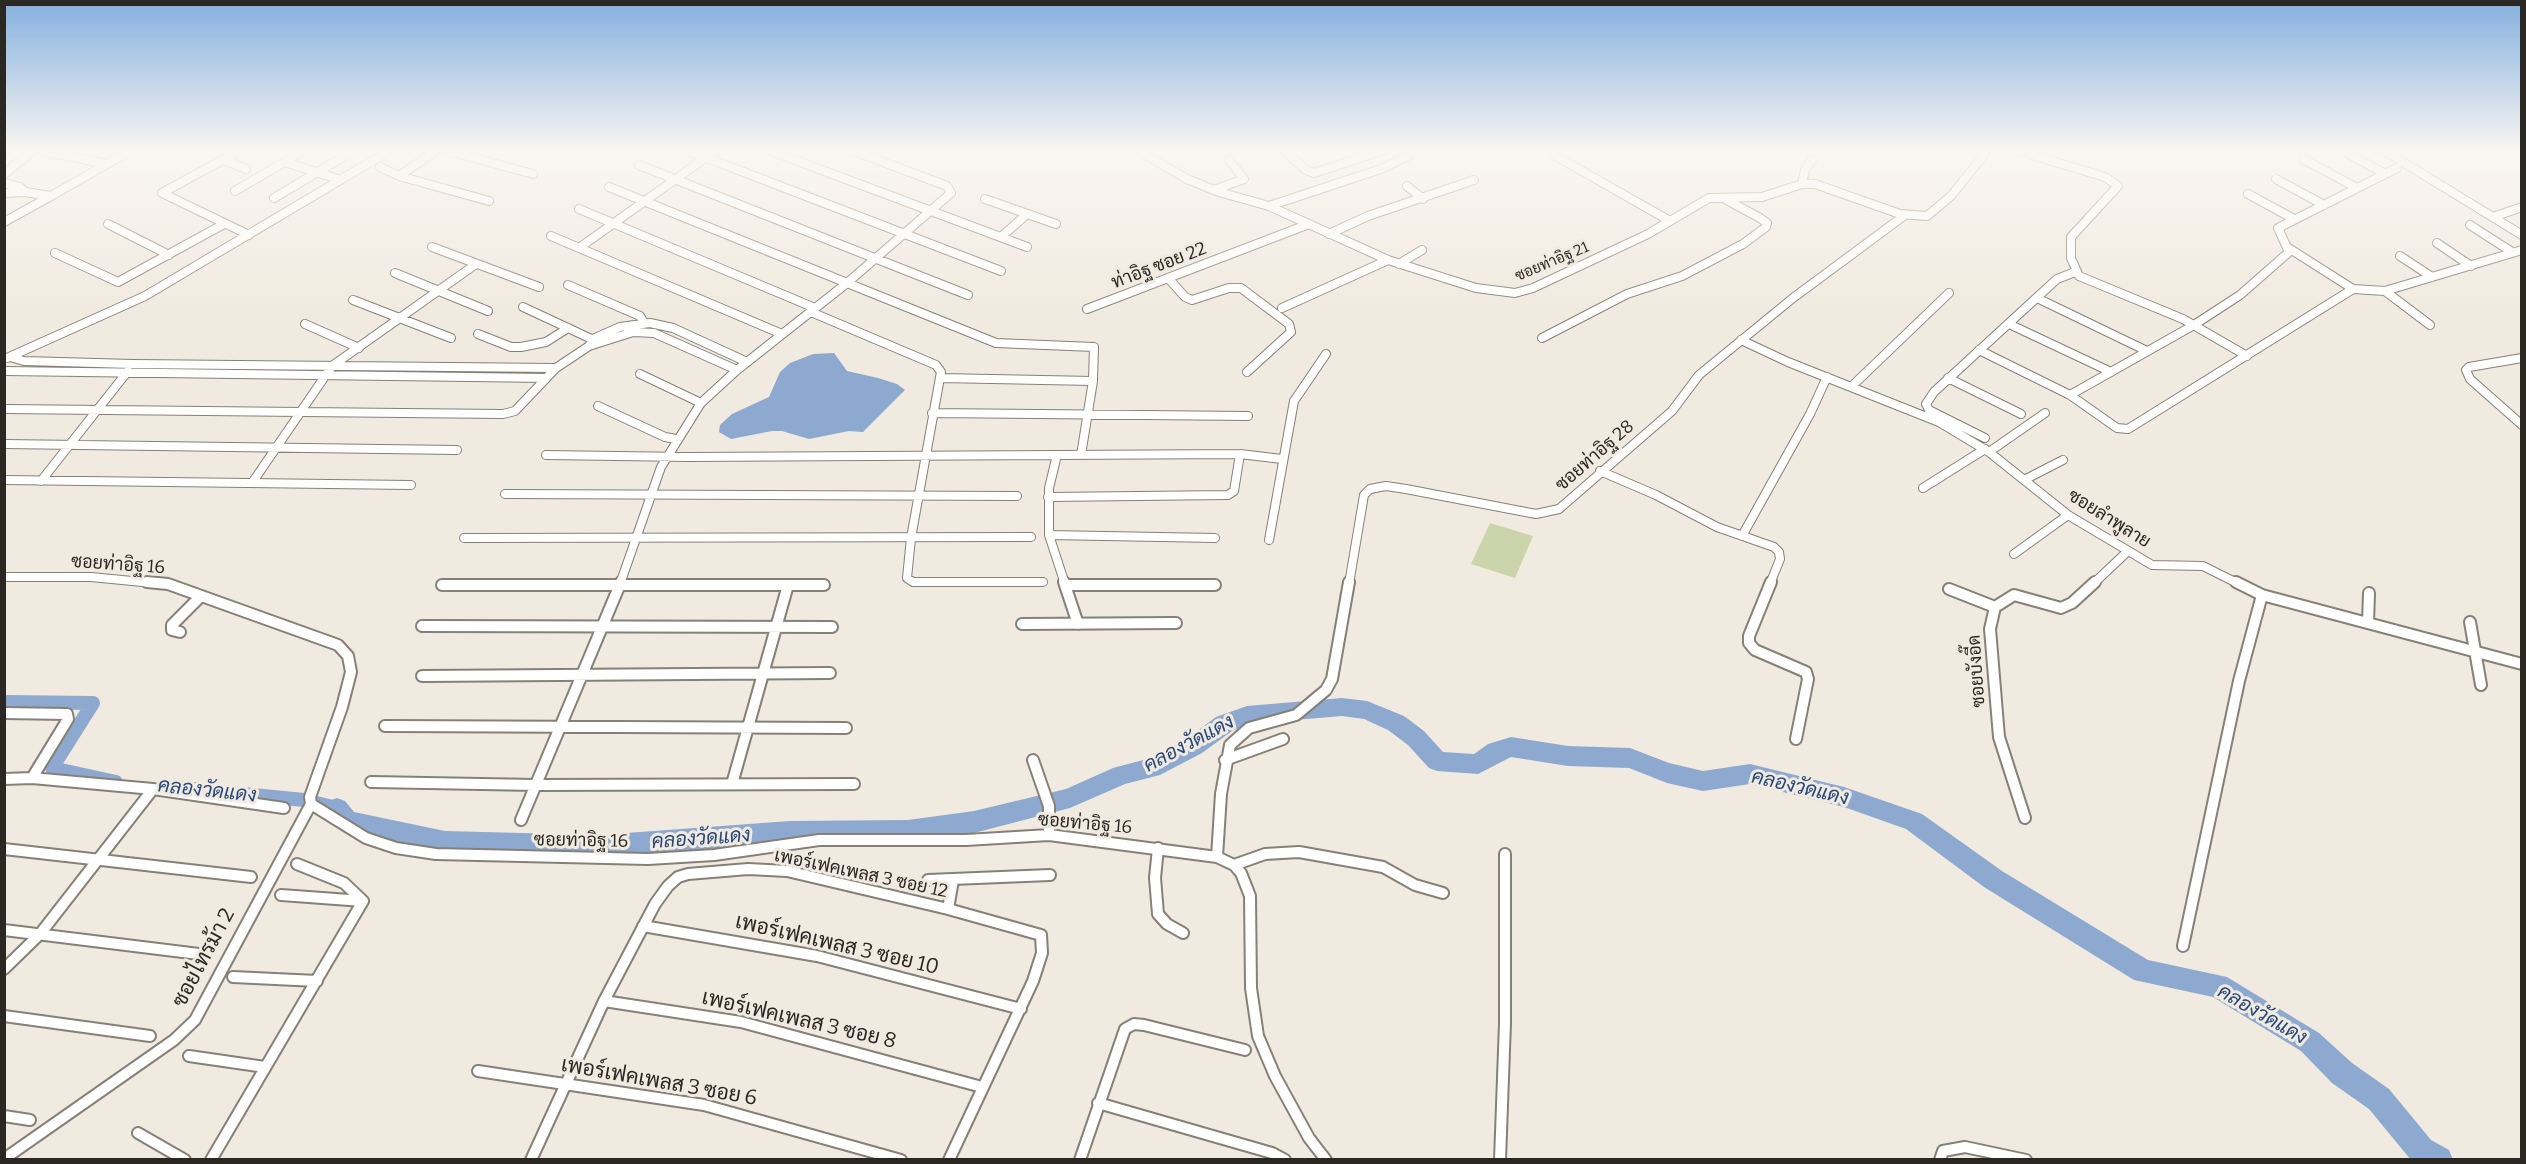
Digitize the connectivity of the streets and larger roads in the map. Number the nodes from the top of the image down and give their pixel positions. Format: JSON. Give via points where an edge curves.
{"nodes":[{"id":1,"x":34,"y":205,"type":"edge"},
{"id":2,"x":187,"y":205,"type":"edge"},
{"id":3,"x":298,"y":205,"type":"edge"},
{"id":4,"x":639,"y":205,"type":"edge"},
{"id":5,"x":656,"y":205,"type":"edge"},
{"id":6,"x":743,"y":205,"type":"edge"},
{"id":7,"x":829,"y":205,"type":"edge"},
{"id":8,"x":916,"y":205,"type":"edge"},
{"id":9,"x":937,"y":205,"type":"edge"},
{"id":10,"x":1003,"y":205,"type":"edge"},
{"id":11,"x":1403,"y":205,"type":"edge"},
{"id":12,"x":1642,"y":205,"type":"edge"},
{"id":13,"x":1697,"y":205,"type":"edge"},
{"id":14,"x":1736,"y":205,"type":"edge"},
{"id":15,"x":1877,"y":205,"type":"edge"},
{"id":16,"x":1940,"y":205,"type":"edge"},
{"id":17,"x":2100,"y":205,"type":"edge"},
{"id":18,"x":2269,"y":205,"type":"edge"},
{"id":19,"x":2324,"y":205,"type":"edge"},
{"id":20,"x":2474,"y":205,"type":"edge"},
{"id":21,"x":1269,"y":206,"type":"edge"},
{"id":22,"x":2522,"y":207,"type":"edge"},
{"id":23,"x":579,"y":209,"type":"dead end"},
{"id":24,"x":931,"y":211,"type":"junction"},
{"id":25,"x":1027,"y":214,"type":"junction"},
{"id":26,"x":1905,"y":215,"type":"junction"},
{"id":27,"x":2493,"y":217,"type":"junction"},
{"id":28,"x":2294,"y":219,"type":"junction"},
{"id":29,"x":1670,"y":221,"type":"junction"},
{"id":30,"x":4,"y":222,"type":"edge"},
{"id":31,"x":108,"y":224,"type":"dead end"},
{"id":32,"x":224,"y":224,"type":"junction"},
{"id":33,"x":613,"y":224,"type":"junction"},
{"id":34,"x":1056,"y":224,"type":"dead end"},
{"id":35,"x":1309,"y":224,"type":"junction"},
{"id":36,"x":2470,"y":225,"type":"dead end"},
{"id":37,"x":904,"y":234,"type":"junction"},
{"id":38,"x":1329,"y":234,"type":"junction"},
{"id":39,"x":249,"y":235,"type":"junction"},
{"id":40,"x":2522,"y":235,"type":"edge"},
{"id":41,"x":551,"y":236,"type":"dead end"},
{"id":42,"x":1001,"y":237,"type":"junction"},
{"id":43,"x":2437,"y":243,"type":"dead end"},
{"id":44,"x":432,"y":247,"type":"dead end"},
{"id":45,"x":1028,"y":247,"type":"dead end"},
{"id":46,"x":2287,"y":247,"type":"junction"},
{"id":47,"x":579,"y":248,"type":"junction"},
{"id":48,"x":1422,"y":250,"type":"dead end"},
{"id":49,"x":2522,"y":250,"type":"edge"},
{"id":50,"x":2512,"y":252,"type":"junction"},
{"id":51,"x":56,"y":253,"type":"dead end"},
{"id":52,"x":170,"y":255,"type":"junction"},
{"id":53,"x":2400,"y":256,"type":"dead end"},
{"id":54,"x":876,"y":258,"type":"junction"},
{"id":55,"x":1388,"y":260,"type":"junction"},
{"id":56,"x":476,"y":264,"type":"junction"},
{"id":57,"x":1399,"y":264,"type":"junction"},
{"id":58,"x":2471,"y":266,"type":"junction"},
{"id":59,"x":1001,"y":271,"type":"dead end"},
{"id":60,"x":2075,"y":272,"type":"junction"},
{"id":61,"x":395,"y":273,"type":"dead end"},
{"id":62,"x":2432,"y":277,"type":"junction"},
{"id":63,"x":1168,"y":279,"type":"junction"},
{"id":64,"x":847,"y":283,"type":"junction"},
{"id":65,"x":568,"y":285,"type":"dead end"},
{"id":66,"x":539,"y":288,"type":"dead end"},
{"id":67,"x":2353,"y":288,"type":"junction"},
{"id":68,"x":438,"y":291,"type":"junction"},
{"id":69,"x":2385,"y":291,"type":"junction"},
{"id":70,"x":1948,"y":294,"type":"dead end"},
{"id":71,"x":968,"y":295,"type":"dead end"},
{"id":72,"x":2037,"y":298,"type":"junction"},
{"id":73,"x":353,"y":300,"type":"dead end"},
{"id":74,"x":523,"y":307,"type":"dead end"},
{"id":75,"x":1282,"y":308,"type":"dead end"},
{"id":76,"x":1087,"y":309,"type":"dead end"},
{"id":77,"x":813,"y":310,"type":"junction"},
{"id":78,"x":488,"y":311,"type":"dead end"},
{"id":79,"x":400,"y":318,"type":"junction"},
{"id":80,"x":305,"y":324,"type":"dead end"},
{"id":81,"x":644,"y":324,"type":"junction"},
{"id":82,"x":2009,"y":324,"type":"junction"},
{"id":83,"x":2194,"y":325,"type":"junction"},
{"id":84,"x":2430,"y":325,"type":"dead end"},
{"id":85,"x":568,"y":328,"type":"junction"},
{"id":86,"x":478,"y":334,"type":"dead end"},
{"id":87,"x":782,"y":334,"type":"junction"},
{"id":88,"x":451,"y":338,"type":"dead end"},
{"id":89,"x":1542,"y":338,"type":"dead end"},
{"id":90,"x":1742,"y":340,"type":"junction"},
{"id":91,"x":595,"y":342,"type":"junction"},
{"id":92,"x":358,"y":348,"type":"junction"},
{"id":93,"x":1978,"y":350,"type":"junction"},
{"id":94,"x":2147,"y":351,"type":"junction"},
{"id":95,"x":1326,"y":354,"type":"dead end"},
{"id":96,"x":2247,"y":356,"type":"junction"},
{"id":97,"x":7,"y":358,"type":"edge"},
{"id":98,"x":2522,"y":358,"type":"edge"},
{"id":99,"x":747,"y":362,"type":"junction"},
{"id":100,"x":132,"y":364,"type":"junction"},
{"id":101,"x":332,"y":366,"type":"junction"},
{"id":102,"x":470,"y":368,"type":"junction"},
{"id":103,"x":556,"y":368,"type":"junction"},
{"id":104,"x":737,"y":370,"type":"junction"},
{"id":105,"x":4,"y":371,"type":"edge"},
{"id":106,"x":1247,"y":372,"type":"dead end"},
{"id":107,"x":2111,"y":372,"type":"junction"},
{"id":108,"x":126,"y":373,"type":"junction"},
{"id":109,"x":640,"y":374,"type":"dead end"},
{"id":110,"x":325,"y":375,"type":"junction"},
{"id":111,"x":465,"y":377,"type":"junction"},
{"id":112,"x":1827,"y":377,"type":"junction"},
{"id":113,"x":546,"y":378,"type":"junction"},
{"id":114,"x":941,"y":378,"type":"junction"},
{"id":115,"x":1948,"y":378,"type":"junction"},
{"id":116,"x":1093,"y":381,"type":"junction"},
{"id":117,"x":1851,"y":387,"type":"junction"},
{"id":118,"x":2070,"y":395,"type":"junction"},
{"id":119,"x":701,"y":403,"type":"junction"},
{"id":120,"x":598,"y":406,"type":"dead end"},
{"id":121,"x":4,"y":409,"type":"edge"},
{"id":122,"x":96,"y":410,"type":"junction"},
{"id":123,"x":299,"y":413,"type":"junction"},
{"id":124,"x":932,"y":413,"type":"junction"},
{"id":125,"x":1087,"y":413,"type":"junction"},
{"id":126,"x":2045,"y":413,"type":"dead end"},
{"id":127,"x":2021,"y":414,"type":"dead end"},
{"id":128,"x":1248,"y":416,"type":"dead end"},
{"id":129,"x":2522,"y":425,"type":"edge"},
{"id":130,"x":1985,"y":438,"type":"dead end"},
{"id":131,"x":676,"y":439,"type":"junction"},
{"id":132,"x":4,"y":444,"type":"edge"},
{"id":133,"x":69,"y":445,"type":"junction"},
{"id":134,"x":276,"y":447,"type":"junction"},
{"id":135,"x":457,"y":450,"type":"dead end"},
{"id":136,"x":1987,"y":450,"type":"junction"},
{"id":137,"x":546,"y":454,"type":"dead end"},
{"id":138,"x":1240,"y":454,"type":"junction"},
{"id":139,"x":669,"y":455,"type":"junction"},
{"id":140,"x":1057,"y":455,"type":"junction"},
{"id":141,"x":1081,"y":455,"type":"junction"},
{"id":142,"x":927,"y":456,"type":"junction"},
{"id":143,"x":1282,"y":459,"type":"junction"},
{"id":144,"x":2063,"y":460,"type":"dead end"},
{"id":145,"x":1600,"y":471,"type":"junction"},
{"id":146,"x":4,"y":480,"type":"edge"},
{"id":147,"x":2024,"y":480,"type":"junction"},
{"id":148,"x":42,"y":481,"type":"junction"},
{"id":149,"x":252,"y":483,"type":"junction"},
{"id":150,"x":411,"y":485,"type":"dead end"},
{"id":151,"x":1923,"y":488,"type":"dead end"},
{"id":152,"x":504,"y":494,"type":"dead end"},
{"id":153,"x":652,"y":495,"type":"junction"},
{"id":154,"x":921,"y":495,"type":"junction"},
{"id":155,"x":1017,"y":496,"type":"dead end"},
{"id":156,"x":1048,"y":497,"type":"junction"},
{"id":157,"x":2068,"y":515,"type":"junction"},
{"id":158,"x":1049,"y":536,"type":"junction"},
{"id":159,"x":1742,"y":536,"type":"junction"},
{"id":160,"x":1031,"y":537,"type":"dead end"},
{"id":161,"x":464,"y":538,"type":"dead end"},
{"id":162,"x":637,"y":538,"type":"junction"},
{"id":163,"x":911,"y":538,"type":"junction"},
{"id":164,"x":1215,"y":538,"type":"dead end"},
{"id":165,"x":1269,"y":540,"type":"dead end"},
{"id":166,"x":2128,"y":550,"type":"junction"},
{"id":167,"x":2014,"y":554,"type":"dead end"},
{"id":168,"x":4,"y":577,"type":"edge"},
{"id":169,"x":1043,"y":582,"type":"dead end"},
{"id":170,"x":442,"y":585,"type":"dead end"},
{"id":171,"x":620,"y":585,"type":"junction"},
{"id":172,"x":788,"y":585,"type":"junction"},
{"id":173,"x":824,"y":585,"type":"dead end"},
{"id":174,"x":1067,"y":585,"type":"junction"},
{"id":175,"x":1215,"y":585,"type":"dead end"},
{"id":176,"x":1948,"y":589,"type":"dead end"},
{"id":177,"x":2369,"y":592,"type":"dead end"},
{"id":178,"x":2262,"y":595,"type":"junction"},
{"id":179,"x":201,"y":596,"type":"junction"},
{"id":180,"x":1995,"y":607,"type":"junction"},
{"id":181,"x":2470,"y":622,"type":"dead end"},
{"id":182,"x":1176,"y":623,"type":"dead end"},
{"id":183,"x":2368,"y":623,"type":"junction"},
{"id":184,"x":1022,"y":624,"type":"dead end"},
{"id":185,"x":1078,"y":624,"type":"junction"},
{"id":186,"x":422,"y":626,"type":"dead end"},
{"id":187,"x":602,"y":626,"type":"junction"},
{"id":188,"x":776,"y":627,"type":"junction"},
{"id":189,"x":832,"y":627,"type":"dead end"},
{"id":190,"x":180,"y":632,"type":"dead end"},
{"id":191,"x":2476,"y":652,"type":"junction"},
{"id":192,"x":2522,"y":664,"type":"edge"},
{"id":193,"x":830,"y":673,"type":"dead end"},
{"id":194,"x":763,"y":674,"type":"junction"},
{"id":195,"x":582,"y":675,"type":"junction"},
{"id":196,"x":422,"y":676,"type":"dead end"},
{"id":197,"x":2481,"y":685,"type":"dead end"},
{"id":198,"x":4,"y":714,"type":"edge"},
{"id":199,"x":385,"y":726,"type":"dead end"},
{"id":200,"x":560,"y":728,"type":"junction"},
{"id":201,"x":748,"y":728,"type":"junction"},
{"id":202,"x":846,"y":728,"type":"dead end"},
{"id":203,"x":1283,"y":739,"type":"dead end"},
{"id":204,"x":1796,"y":739,"type":"dead end"},
{"id":205,"x":1033,"y":760,"type":"dead end"},
{"id":206,"x":1225,"y":760,"type":"junction"},
{"id":207,"x":32,"y":778,"type":"junction"},
{"id":208,"x":4,"y":779,"type":"edge"},
{"id":209,"x":371,"y":782,"type":"dead end"},
{"id":210,"x":732,"y":784,"type":"junction"},
{"id":211,"x":854,"y":784,"type":"dead end"},
{"id":212,"x":536,"y":785,"type":"junction"},
{"id":213,"x":153,"y":789,"type":"junction"},
{"id":214,"x":311,"y":804,"type":"junction"},
{"id":215,"x":284,"y":808,"type":"dead end"},
{"id":216,"x":2025,"y":818,"type":"dead end"},
{"id":217,"x":521,"y":820,"type":"dead end"},
{"id":218,"x":1049,"y":835,"type":"junction"},
{"id":219,"x":1158,"y":848,"type":"junction"},
{"id":220,"x":4,"y":849,"type":"edge"},
{"id":221,"x":1505,"y":855,"type":"dead end"},
{"id":222,"x":1217,"y":856,"type":"junction"},
{"id":223,"x":98,"y":860,"type":"junction"},
{"id":224,"x":297,"y":864,"type":"dead end"},
{"id":225,"x":1234,"y":865,"type":"junction"},
{"id":226,"x":1050,"y":875,"type":"dead end"},
{"id":227,"x":252,"y":877,"type":"dead end"},
{"id":228,"x":928,"y":880,"type":"dead end"},
{"id":229,"x":953,"y":880,"type":"junction"},
{"id":230,"x":1443,"y":893,"type":"dead end"},
{"id":231,"x":281,"y":895,"type":"dead end"},
{"id":232,"x":363,"y":900,"type":"junction"},
{"id":233,"x":948,"y":909,"type":"junction"},
{"id":234,"x":643,"y":926,"type":"junction"},
{"id":235,"x":4,"y":930,"type":"edge"},
{"id":236,"x":1183,"y":933,"type":"dead end"},
{"id":237,"x":40,"y":934,"type":"junction"},
{"id":238,"x":2183,"y":946,"type":"dead end"},
{"id":239,"x":199,"y":954,"type":"dead end"},
{"id":240,"x":4,"y":969,"type":"edge"},
{"id":241,"x":233,"y":977,"type":"dead end"},
{"id":242,"x":317,"y":981,"type":"junction"},
{"id":243,"x":604,"y":1001,"type":"junction"},
{"id":244,"x":1021,"y":1009,"type":"junction"},
{"id":245,"x":4,"y":1016,"type":"edge"},
{"id":246,"x":150,"y":1036,"type":"dead end"},
{"id":247,"x":1245,"y":1050,"type":"dead end"},
{"id":248,"x":189,"y":1056,"type":"dead end"},
{"id":249,"x":265,"y":1067,"type":"junction"},
{"id":250,"x":478,"y":1071,"type":"dead end"},
{"id":251,"x":565,"y":1084,"type":"junction"},
{"id":252,"x":982,"y":1087,"type":"junction"},
{"id":253,"x":1098,"y":1103,"type":"junction"},
{"id":254,"x":4,"y":1116,"type":"edge"},
{"id":255,"x":30,"y":1120,"type":"dead end"},
{"id":256,"x":138,"y":1133,"type":"dead end"},
{"id":257,"x":4,"y":1159,"type":"edge"},
{"id":258,"x":185,"y":1160,"type":"edge"},
{"id":259,"x":211,"y":1160,"type":"edge"},
{"id":260,"x":531,"y":1160,"type":"edge"},
{"id":261,"x":901,"y":1160,"type":"edge"},
{"id":262,"x":949,"y":1160,"type":"edge"},
{"id":263,"x":1080,"y":1160,"type":"edge"},
{"id":264,"x":1285,"y":1160,"type":"edge"},
{"id":265,"x":1326,"y":1160,"type":"edge"},
{"id":266,"x":1500,"y":1160,"type":"edge"},
{"id":267,"x":1940,"y":1160,"type":"edge"},
{"id":268,"x":2026,"y":1160,"type":"edge"}],
"edges":[{"from":1,"to":30,"type":"street"},
{"from":2,"to":32,"type":"street"},
{"from":3,"to":39,"type":"street"},
{"from":4,"to":33,"type":"street"},
{"from":5,"to":64,"type":"street"},
{"from":6,"to":54,"type":"street"},
{"from":7,"to":37,"type":"street"},
{"from":8,"to":24,"type":"street"},
{"from":9,"to":24,"type":"street"},
{"from":10,"to":25,"type":"street"},
{"from":11,"to":38,"type":"street"},
{"from":12,"to":29,"type":"street"},
{"from":13,"to":29,"type":"street","name":"ซอยท่าอิฐ 21"},
{"from":14,"to":89,"type":"street","via":[[1767,223],[1766,227],[1743,244],[1682,276],[1627,294]]},
{"from":15,"to":26,"type":"street","name":"ซอยท่าอิฐ 21"},
{"from":16,"to":26,"type":"street","name":"ซอยท่าอิฐ 21","via":[[1923,218]]},
{"from":17,"to":60,"type":"street","via":[[2071,237]]},
{"from":18,"to":28,"type":"street"},
{"from":19,"to":28,"type":"street"},
{"from":20,"to":27,"type":"street"},
{"from":21,"to":35,"type":"street","name":"ซอยท่าอิฐ 21"},
{"from":22,"to":27,"type":"street"},
{"from":23,"to":33,"type":"street"},
{"from":24,"to":37,"type":"street"},
{"from":24,"to":42,"type":"street"},
{"from":25,"to":34,"type":"street"},
{"from":25,"to":42,"type":"street"},
{"from":26,"to":90,"type":"street","name":"ซอยท่าอิฐ 28"},
{"from":27,"to":40,"type":"street"},
{"from":28,"to":46,"type":"street","via":[[2278,228]]},
{"from":29,"to":57,"type":"street","name":"ซอยท่าอิฐ 21","via":[[1533,288],[1515,293],[1476,288]]},
{"from":31,"to":52,"type":"street"},
{"from":32,"to":39,"type":"street"},
{"from":32,"to":52,"type":"street"},
{"from":33,"to":47,"type":"street"},
{"from":33,"to":77,"type":"street"},
{"from":35,"to":38,"type":"street","name":"ซอยท่าอิฐ 21"},
{"from":35,"to":63,"type":"street","name":"ท่าอิฐ ซอย 22"},
{"from":36,"to":50,"type":"street"},
{"from":37,"to":54,"type":"street"},
{"from":37,"to":59,"type":"street"},
{"from":38,"to":55,"type":"street","name":"ซอยท่าอิฐ 21"},
{"from":39,"to":97,"type":"street","via":[[145,296]]},
{"from":41,"to":47,"type":"street"},
{"from":42,"to":45,"type":"street"},
{"from":43,"to":58,"type":"street"},
{"from":44,"to":56,"type":"street"},
{"from":46,"to":67,"type":"street"},
{"from":46,"to":83,"type":"street","via":[[2286,257],[2240,295]]},
{"from":47,"to":87,"type":"street"},
{"from":48,"to":57,"type":"street"},
{"from":49,"to":50,"type":"street"},
{"from":50,"to":58,"type":"street"},
{"from":51,"to":52,"type":"street","via":[[118,282]]},
{"from":53,"to":62,"type":"street"},
{"from":54,"to":64,"type":"street"},
{"from":54,"to":71,"type":"street"},
{"from":55,"to":57,"type":"street","name":"ซอยท่าอิฐ 21"},
{"from":55,"to":75,"type":"street"},
{"from":56,"to":66,"type":"street"},
{"from":56,"to":68,"type":"street"},
{"from":58,"to":62,"type":"street"},
{"from":60,"to":72,"type":"street","via":[[2057,279]]},
{"from":60,"to":83,"type":"street","via":[[2091,283]]},
{"from":61,"to":68,"type":"street"},
{"from":62,"to":69,"type":"street"},
{"from":63,"to":76,"type":"street","name":"ท่าอิฐ ซอย 22"},
{"from":63,"to":106,"type":"street","via":[[1192,300],[1228,288],[1241,288],[1289,324],[1291,333]]},
{"from":64,"to":77,"type":"street"},
{"from":64,"to":116,"type":"street","via":[[996,344],[1094,347]]},
{"from":65,"to":81,"type":"street","via":[[640,316]]},
{"from":67,"to":69,"type":"street"},
{"from":67,"to":96,"type":"street"},
{"from":68,"to":78,"type":"street"},
{"from":68,"to":79,"type":"street"},
{"from":69,"to":84,"type":"street"},
{"from":70,"to":117,"type":"street"},
{"from":72,"to":82,"type":"street"},
{"from":72,"to":94,"type":"street"},
{"from":73,"to":79,"type":"street"},
{"from":74,"to":85,"type":"street"},
{"from":77,"to":87,"type":"street"},
{"from":77,"to":114,"type":"street","via":[[936,364]]},
{"from":79,"to":88,"type":"street"},
{"from":79,"to":92,"type":"street"},
{"from":80,"to":92,"type":"street"},
{"from":81,"to":91,"type":"street","via":[[620,327]]},
{"from":81,"to":99,"type":"street","via":[[673,328]]},
{"from":82,"to":93,"type":"street"},
{"from":82,"to":107,"type":"street"},
{"from":83,"to":94,"type":"street"},
{"from":83,"to":96,"type":"street"},
{"from":85,"to":86,"type":"street","via":[[546,342],[521,347]]},
{"from":85,"to":91,"type":"street"},
{"from":87,"to":99,"type":"street"},
{"from":90,"to":112,"type":"street","name":"ซอยลำพูลาย"},
{"from":90,"to":145,"type":"street","name":"ซอยท่าอิฐ 28","via":[[1699,375],[1672,411]]},
{"from":91,"to":103,"type":"street"},
{"from":91,"to":104,"type":"street","via":[[633,332],[654,333]]},
{"from":92,"to":101,"type":"street"},
{"from":93,"to":115,"type":"street"},
{"from":93,"to":118,"type":"street"},
{"from":94,"to":107,"type":"street"},
{"from":95,"to":143,"type":"street","via":[[1296,394]]},
{"from":96,"to":118,"type":"street","via":[[2128,429],[2117,428]]},
{"from":97,"to":100,"type":"street"},
{"from":98,"to":129,"type":"street","via":[[2466,370],[2470,379]]},
{"from":99,"to":104,"type":"street"},
{"from":100,"to":101,"type":"street"},
{"from":100,"to":108,"type":"street"},
{"from":101,"to":102,"type":"street"},
{"from":101,"to":110,"type":"street"},
{"from":102,"to":103,"type":"street"},
{"from":102,"to":111,"type":"street"},
{"from":103,"to":113,"type":"street"},
{"from":104,"to":119,"type":"street"},
{"from":105,"to":108,"type":"street"},
{"from":107,"to":118,"type":"street"},
{"from":108,"to":110,"type":"street"},
{"from":108,"to":122,"type":"street"},
{"from":109,"to":119,"type":"street"},
{"from":110,"to":111,"type":"street"},
{"from":110,"to":123,"type":"street"},
{"from":111,"to":113,"type":"street"},
{"from":112,"to":117,"type":"street","name":"ซอยลำพูลาย"},
{"from":112,"to":159,"type":"street"},
{"from":113,"to":123,"type":"street","via":[[514,411],[503,414]]},
{"from":114,"to":116,"type":"street"},
{"from":114,"to":124,"type":"street"},
{"from":115,"to":127,"type":"street"},
{"from":115,"to":130,"type":"street","via":[[1925,405]]},
{"from":116,"to":125,"type":"street"},
{"from":117,"to":136,"type":"street","name":"ซอยลำพูลาย","via":[[1939,422]]},
{"from":119,"to":131,"type":"street"},
{"from":120,"to":131,"type":"street"},
{"from":121,"to":122,"type":"street"},
{"from":122,"to":123,"type":"street"},
{"from":122,"to":133,"type":"street"},
{"from":123,"to":134,"type":"street"},
{"from":124,"to":125,"type":"street"},
{"from":124,"to":142,"type":"street"},
{"from":125,"to":128,"type":"street"},
{"from":125,"to":141,"type":"street"},
{"from":126,"to":136,"type":"street"},
{"from":131,"to":139,"type":"street"},
{"from":132,"to":133,"type":"street"},
{"from":133,"to":134,"type":"street"},
{"from":133,"to":148,"type":"street"},
{"from":134,"to":135,"type":"street"},
{"from":134,"to":149,"type":"street"},
{"from":136,"to":147,"type":"street","name":"ซอยลำพูลาย"},
{"from":136,"to":151,"type":"street"},
{"from":137,"to":139,"type":"street"},
{"from":138,"to":141,"type":"street"},
{"from":138,"to":143,"type":"street"},
{"from":138,"to":156,"type":"street","via":[[1233,491],[1228,495]]},
{"from":139,"to":142,"type":"street"},
{"from":139,"to":153,"type":"street"},
{"from":140,"to":141,"type":"street"},
{"from":140,"to":142,"type":"street"},
{"from":140,"to":156,"type":"street"},
{"from":142,"to":154,"type":"street"},
{"from":143,"to":165,"type":"street"},
{"from":144,"to":147,"type":"street"},
{"from":145,"to":159,"type":"street"},
{"from":145,"to":206,"type":"street","name":"ซอยท่าอิฐ 28","via":[[1559,509],[1545,514],[1386,486],[1370,489],[1364,495],[1337,658],[1326,690],[1296,715],[1242,731],[1230,745]]},
{"from":146,"to":148,"type":"street"},
{"from":147,"to":157,"type":"street","name":"ซอยลำพูลาย"},
{"from":148,"to":149,"type":"street"},
{"from":149,"to":150,"type":"street"},
{"from":152,"to":153,"type":"street"},
{"from":153,"to":154,"type":"street"},
{"from":153,"to":162,"type":"street"},
{"from":154,"to":155,"type":"street"},
{"from":154,"to":163,"type":"street"},
{"from":156,"to":158,"type":"street"},
{"from":157,"to":166,"type":"street","name":"ซอยลำพูลาย"},
{"from":157,"to":167,"type":"street"},
{"from":158,"to":164,"type":"street"},
{"from":158,"to":174,"type":"street"},
{"from":159,"to":204,"type":"street","via":[[1779,552],[1780,559],[1749,643],[1755,650],[1806,672],[1808,679]]},
{"from":160,"to":163,"type":"street"},
{"from":161,"to":162,"type":"street"},
{"from":162,"to":163,"type":"street"},
{"from":162,"to":171,"type":"street"},
{"from":163,"to":169,"type":"street","via":[[906,572],[913,582]]},
{"from":166,"to":178,"type":"street","name":"ซอยลำพูลาย","via":[[2161,567],[2203,566]]},
{"from":166,"to":180,"type":"street","via":[[2072,603],[2061,608],[2014,595]]},
{"from":168,"to":179,"type":"street","name":"ซอยท่าอิฐ 16","via":[[140,580],[168,584]]},
{"from":170,"to":171,"type":"street"},
{"from":171,"to":172,"type":"street"},
{"from":171,"to":187,"type":"street"},
{"from":172,"to":173,"type":"street"},
{"from":172,"to":188,"type":"street"},
{"from":174,"to":175,"type":"street"},
{"from":174,"to":185,"type":"street"},
{"from":176,"to":180,"type":"street"},
{"from":177,"to":183,"type":"street"},
{"from":178,"to":183,"type":"street","name":"ซอยลำพูลาย"},
{"from":178,"to":238,"type":"street","via":[[2239,681]]},
{"from":179,"to":190,"type":"street","via":[[172,625],[172,630]]},
{"from":179,"to":214,"type":"street","name":"ซอยท่าอิฐ 16","via":[[338,645],[348,656],[351,672]]},
{"from":180,"to":216,"type":"street","name":"ซอยบังอี๊ด","via":[[1990,629],[1999,737]]},
{"from":181,"to":191,"type":"street"},
{"from":182,"to":185,"type":"street"},
{"from":183,"to":191,"type":"street","name":"ซอยลำพูลาย"},
{"from":184,"to":185,"type":"street"},
{"from":186,"to":187,"type":"street"},
{"from":187,"to":188,"type":"street"},
{"from":187,"to":195,"type":"street"},
{"from":188,"to":189,"type":"street"},
{"from":188,"to":194,"type":"street"},
{"from":191,"to":192,"type":"street","name":"ซอยลำพูลาย"},
{"from":191,"to":197,"type":"street"},
{"from":193,"to":194,"type":"street"},
{"from":194,"to":195,"type":"street"},
{"from":194,"to":201,"type":"street"},
{"from":195,"to":196,"type":"street"},
{"from":195,"to":200,"type":"street"},
{"from":198,"to":207,"type":"street","via":[[67,714],[68,719]]},
{"from":199,"to":200,"type":"street"},
{"from":200,"to":201,"type":"street"},
{"from":200,"to":212,"type":"street"},
{"from":201,"to":202,"type":"street"},
{"from":201,"to":210,"type":"street"},
{"from":203,"to":206,"type":"street"},
{"from":205,"to":218,"type":"street","via":[[1049,806]]},
{"from":206,"to":222,"type":"street"},
{"from":207,"to":208,"type":"street"},
{"from":207,"to":213,"type":"street"},
{"from":209,"to":212,"type":"street"},
{"from":210,"to":211,"type":"street"},
{"from":210,"to":212,"type":"street"},
{"from":212,"to":217,"type":"street"},
{"from":213,"to":215,"type":"street"},
{"from":213,"to":223,"type":"street"},
{"from":214,"to":218,"type":"street","name":"ซอยท่าอิฐ 16","via":[[366,838],[396,848],[477,856],[648,859],[714,855],[819,840],[966,840]]},
{"from":214,"to":257,"type":"street","name":"ซอยไทรม้า 2","via":[[195,1020],[174,1040]]},
{"from":218,"to":219,"type":"street","name":"ซอยท่าอิฐ 16"},
{"from":219,"to":222,"type":"street","name":"ซอยท่าอิฐ 16"},
{"from":219,"to":236,"type":"street","via":[[1158,914]]},
{"from":220,"to":223,"type":"street"},
{"from":221,"to":266,"type":"street"},
{"from":222,"to":225,"type":"street","name":"ซอยท่าอิฐ 16"},
{"from":223,"to":227,"type":"street"},
{"from":223,"to":237,"type":"street"},
{"from":224,"to":232,"type":"street","via":[[344,883]]},
{"from":225,"to":230,"type":"street","via":[[1266,854],[1299,852],[1383,867],[1415,885]]},
{"from":225,"to":265,"type":"street","via":[[1250,896],[1251,988],[1258,1036],[1275,1076],[1309,1138]]},
{"from":226,"to":229,"type":"street"},
{"from":228,"to":229,"type":"street"},
{"from":229,"to":233,"type":"street"},
{"from":231,"to":232,"type":"street"},
{"from":232,"to":242,"type":"street"},
{"from":233,"to":234,"type":"street","name":"เพอร์เฟคเพลส 3 ซอย 12","via":[[787,871],[748,869],[678,878],[655,904]]},
{"from":233,"to":244,"type":"street","name":"เพอร์เฟคเพลส 3 ซอย 12","via":[[1041,935],[1042,953]]},
{"from":234,"to":243,"type":"street"},
{"from":234,"to":244,"type":"street","name":"เพอร์เฟคเพลส 3 ซอย 10","via":[[817,956]]},
{"from":235,"to":237,"type":"street"},
{"from":237,"to":239,"type":"street"},
{"from":237,"to":240,"type":"street"},
{"from":241,"to":242,"type":"street"},
{"from":242,"to":249,"type":"street"},
{"from":243,"to":251,"type":"street"},
{"from":243,"to":252,"type":"street","name":"เพอร์เฟคเพลส 3 ซอย 8","via":[[741,1022]]},
{"from":244,"to":252,"type":"street"},
{"from":245,"to":246,"type":"street"},
{"from":247,"to":253,"type":"street","via":[[1134,1024],[1120,1036]]},
{"from":248,"to":249,"type":"street"},
{"from":249,"to":259,"type":"street"},
{"from":250,"to":251,"type":"street","name":"เพอร์เฟคเพลส 3 ซอย 6"},
{"from":251,"to":260,"type":"street"},
{"from":251,"to":261,"type":"street","name":"เพอร์เฟคเพลส 3 ซอย 6","via":[[704,1105]]},
{"from":252,"to":262,"type":"street"},
{"from":253,"to":263,"type":"street"},
{"from":253,"to":264,"type":"street"},
{"from":254,"to":255,"type":"street"},
{"from":256,"to":258,"type":"street"},
{"from":267,"to":268,"type":"street","via":[[1943,1151],[1965,1147]]}]}
